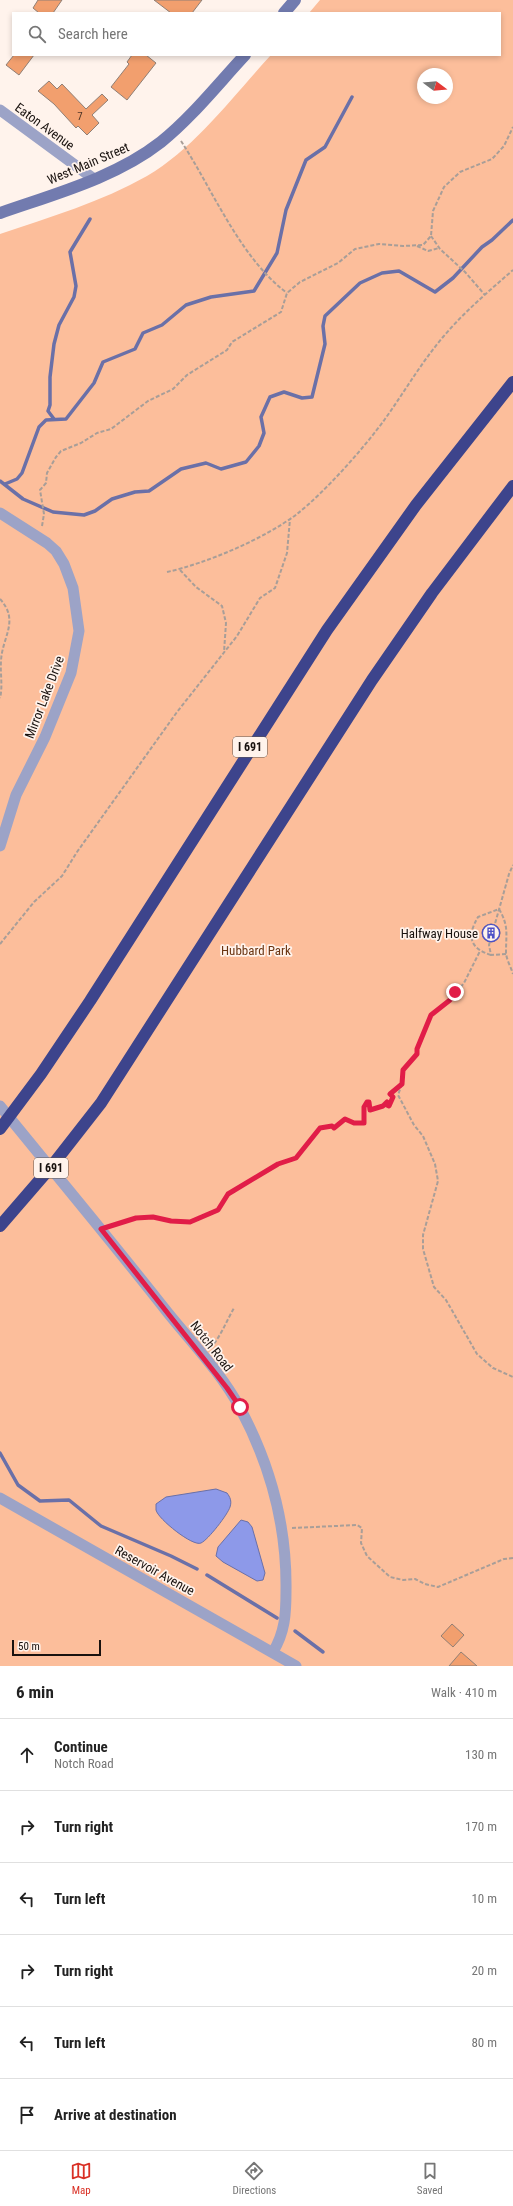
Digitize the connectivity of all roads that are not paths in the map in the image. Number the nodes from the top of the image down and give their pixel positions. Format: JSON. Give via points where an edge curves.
{"nodes":[{"id":1,"x":295,"y":0,"type":"edge"},
{"id":2,"x":285,"y":12,"type":"edge"},
{"id":3,"x":244,"y":56,"type":"edge"},
{"id":4,"x":0,"y":110,"type":"edge"},
{"id":5,"x":94,"y":179,"type":"junction"},
{"id":6,"x":0,"y":213,"type":"edge"},
{"id":7,"x":513,"y":382,"type":"edge"},
{"id":8,"x":513,"y":486,"type":"edge"},
{"id":9,"x":0,"y":513,"type":"edge"},
{"id":10,"x":0,"y":846,"type":"edge"},
{"id":11,"x":0,"y":1106,"type":"edge"},
{"id":12,"x":0,"y":1129,"type":"edge"},
{"id":13,"x":0,"y":1226,"type":"edge"},
{"id":14,"x":0,"y":1498,"type":"edge"},
{"id":15,"x":273,"y":1652,"type":"junction"},
{"id":16,"x":296,"y":1666,"type":"edge"}],
"edges":[{"from":1,"to":2,"type":"main road"},
{"from":3,"to":5,"type":"main road","name":"West Main Street","via":[[174,130],[140,156]]},
{"from":4,"to":5,"type":"street","name":"Eaton Avenue"},
{"from":5,"to":6,"type":"main road","name":"West Main Street"},
{"from":7,"to":12,"type":"highway","number":"I 691","via":[[416,505],[327,630],[90,1001],[34,1085]]},
{"from":8,"to":13,"type":"highway","number":"I 691","via":[[383,662],[129,1061],[81,1130]]},
{"from":9,"to":10,"type":"street","name":"Mirror Lake Drive","via":[[56,551],[73,588],[79,631],[71,673],[45,737],[16,795]]},
{"from":11,"to":15,"type":"street","name":"Notch Road","via":[[227,1388],[250,1429],[271,1486],[282,1529],[286,1565],[284,1631]]},
{"from":14,"to":15,"type":"street","name":"Reservoir Avenue"},
{"from":15,"to":16,"type":"street","name":"Reservoir Avenue"}]}
